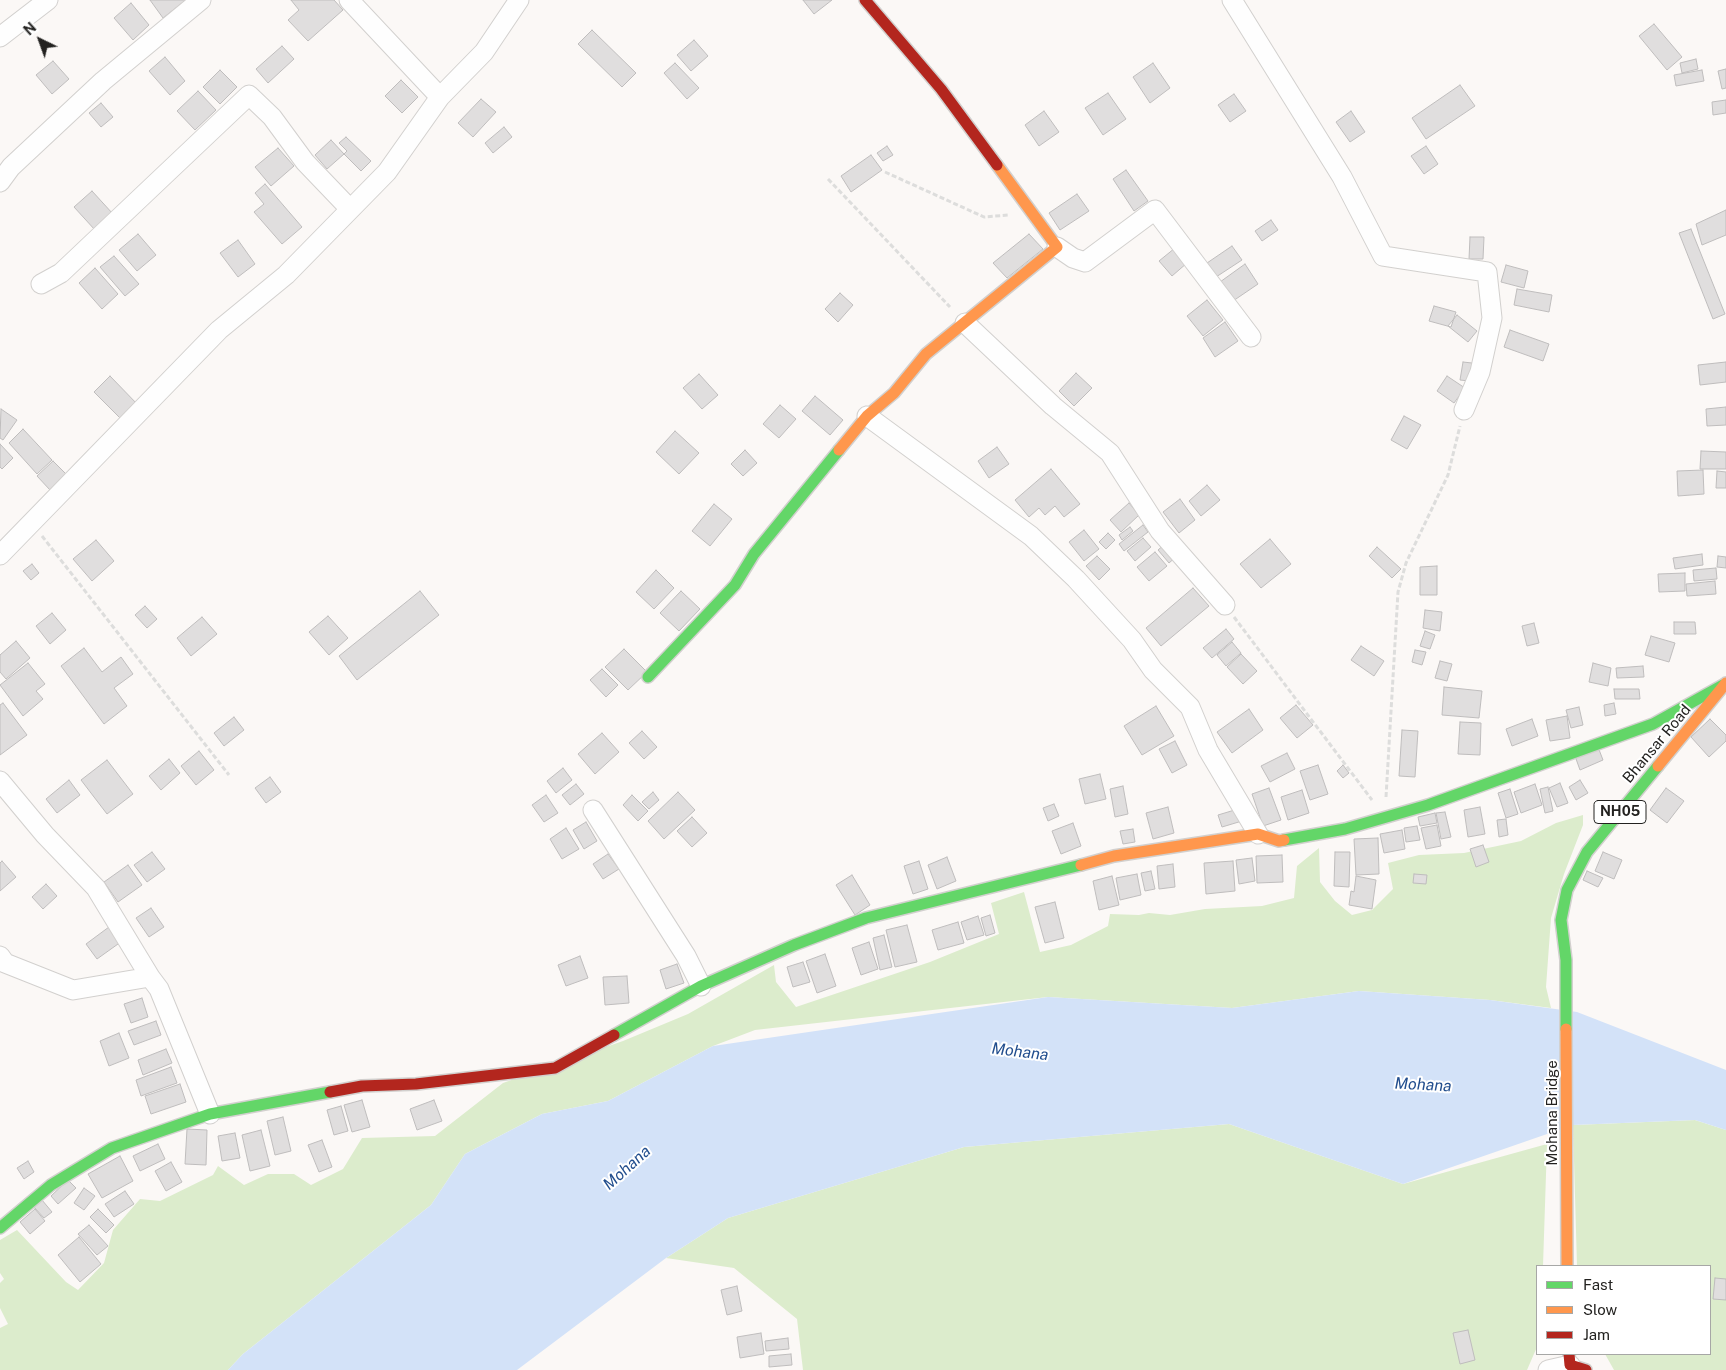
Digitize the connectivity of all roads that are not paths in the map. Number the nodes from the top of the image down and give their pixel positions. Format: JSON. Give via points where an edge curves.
{"nodes":[{"id":1,"x":48,"y":0,"type":"edge"},
{"id":2,"x":200,"y":0,"type":"edge"},
{"id":3,"x":349,"y":0,"type":"edge"},
{"id":4,"x":519,"y":0,"type":"edge"},
{"id":5,"x":866,"y":0,"type":"edge"},
{"id":6,"x":1232,"y":0,"type":"edge"},
{"id":7,"x":0,"y":37,"type":"edge"},
{"id":8,"x":440,"y":97,"type":"junction"},
{"id":9,"x":0,"y":182,"type":"edge"},
{"id":10,"x":350,"y":209,"type":"junction"},
{"id":11,"x":1057,"y":247,"type":"junction"},
{"id":12,"x":41,"y":284,"type":"dead end"},
{"id":13,"x":965,"y":323,"type":"junction"},
{"id":14,"x":1251,"y":337,"type":"dead end"},
{"id":15,"x":1464,"y":410,"type":"road end"},
{"id":16,"x":866,"y":416,"type":"junction"},
{"id":17,"x":0,"y":555,"type":"edge"},
{"id":18,"x":1225,"y":605,"type":"road end"},
{"id":19,"x":648,"y":677,"type":"dead end"},
{"id":20,"x":1724,"y":684,"type":"edge"},
{"id":21,"x":0,"y":781,"type":"edge"},
{"id":22,"x":593,"y":810,"type":"dead end"},
{"id":23,"x":1258,"y":834,"type":"junction"},
{"id":24,"x":0,"y":956,"type":"edge"},
{"id":25,"x":1566,"y":960,"type":"joint"},
{"id":26,"x":150,"y":977,"type":"junction"},
{"id":27,"x":701,"y":986,"type":"junction"},
{"id":28,"x":210,"y":1114,"type":"junction"},
{"id":29,"x":0,"y":1228,"type":"edge"},
{"id":30,"x":1567,"y":1265,"type":"edge"},
{"id":31,"x":1575,"y":1363,"type":"edge"},
{"id":32,"x":1548,"y":1370,"type":"edge"}],
"edges":[{"from":1,"to":7,"type":"street"},
{"from":2,"to":9,"type":"street","via":[[103,81],[11,167]]},
{"from":3,"to":8,"type":"street"},
{"from":4,"to":8,"type":"street","via":[[484,52]]},
{"from":5,"to":11,"type":"street","via":[[941,89]]},
{"from":6,"to":15,"type":"street","via":[[1342,176],[1382,256],[1487,272],[1492,318],[1480,372]]},
{"from":8,"to":10,"type":"street","via":[[388,172]]},
{"from":10,"to":12,"type":"street","via":[[305,162],[272,117],[249,95],[61,274]]},
{"from":10,"to":17,"type":"street","via":[[286,275],[219,330]]},
{"from":11,"to":13,"type":"street"},
{"from":11,"to":14,"type":"street","via":[[1085,262],[1156,210]]},
{"from":13,"to":16,"type":"street","via":[[926,354],[894,393]]},
{"from":13,"to":18,"type":"street","via":[[1053,406],[1110,453],[1160,531]]},
{"from":16,"to":19,"type":"street","via":[[754,554],[735,585]]},
{"from":16,"to":23,"type":"street","via":[[1031,536],[1076,579],[1132,640],[1153,670],[1190,707],[1208,750]]},
{"from":20,"to":23,"type":"street","via":[[1653,724],[1428,805],[1344,829],[1279,841]]},
{"from":20,"to":25,"type":"street","name":"Bhansar Road","number":"NH05","via":[[1588,852],[1567,890],[1561,920]]},
{"from":21,"to":26,"type":"street","via":[[96,888]]},
{"from":22,"to":27,"type":"street","via":[[686,956]]},
{"from":23,"to":27,"type":"street","via":[[1114,856],[866,918]]},
{"from":24,"to":26,"type":"street","via":[[5,962],[73,990]]},
{"from":25,"to":30,"type":"street","name":"Mohana Bridge","number":"NH05"},
{"from":26,"to":28,"type":"street","via":[[159,989]]},
{"from":27,"to":28,"type":"street","via":[[555,1068],[416,1084],[362,1086]]},
{"from":28,"to":29,"type":"street","via":[[112,1148],[51,1185]]},
{"from":31,"to":32,"type":"street"}]}
